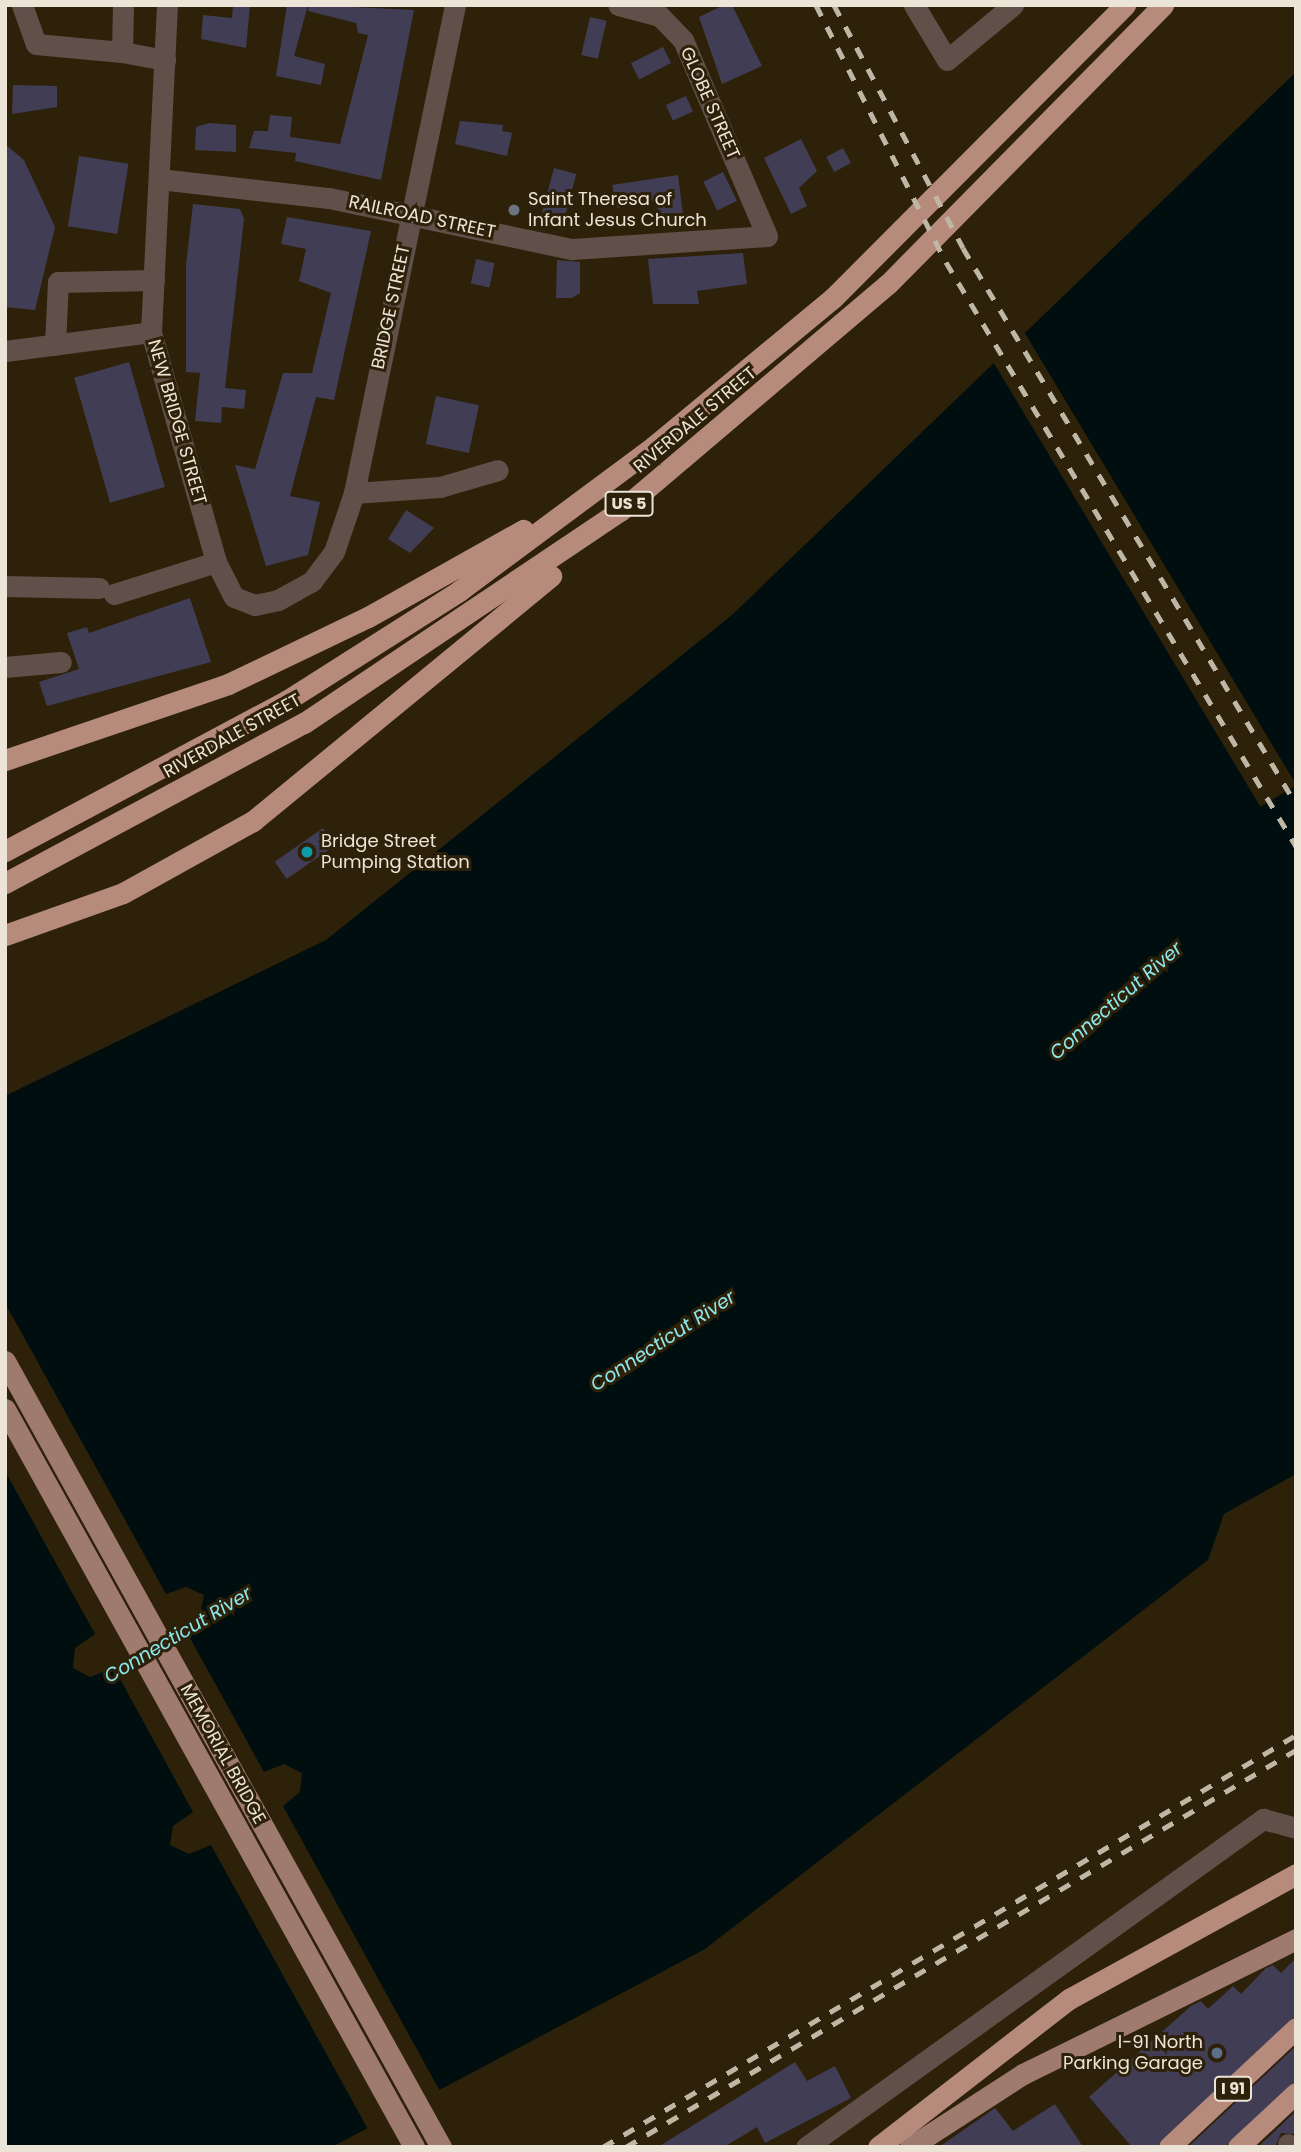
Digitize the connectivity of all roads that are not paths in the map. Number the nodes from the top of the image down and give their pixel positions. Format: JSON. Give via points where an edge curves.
{"nodes":[{"id":1,"x":22,"y":5,"type":"edge"},
{"id":2,"x":123,"y":5,"type":"edge"},
{"id":3,"x":167,"y":5,"type":"edge"},
{"id":4,"x":455,"y":5,"type":"edge"},
{"id":5,"x":618,"y":5,"type":"edge"},
{"id":6,"x":914,"y":5,"type":"edge"},
{"id":7,"x":1013,"y":5,"type":"edge"},
{"id":8,"x":1125,"y":5,"type":"edge"},
{"id":9,"x":1163,"y":5,"type":"edge"},
{"id":10,"x":122,"y":52,"type":"junction"},
{"id":11,"x":165,"y":61,"type":"junction"},
{"id":12,"x":159,"y":179,"type":"junction"},
{"id":13,"x":410,"y":215,"type":"junction"},
{"id":14,"x":767,"y":236,"type":"joint"},
{"id":15,"x":154,"y":280,"type":"junction"},
{"id":16,"x":151,"y":331,"type":"junction"},
{"id":17,"x":55,"y":345,"type":"junction"},
{"id":18,"x":5,"y":351,"type":"edge"},
{"id":19,"x":498,"y":470,"type":"dead end"},
{"id":20,"x":610,"y":480,"type":"junction"},
{"id":21,"x":354,"y":493,"type":"junction"},
{"id":22,"x":620,"y":511,"type":"junction"},
{"id":23,"x":216,"y":562,"type":"junction"},
{"id":24,"x":329,"y":565,"type":"joint"},
{"id":25,"x":5,"y":586,"type":"edge"},
{"id":26,"x":61,"y":662,"type":"dead end"},
{"id":27,"x":5,"y":667,"type":"edge"},
{"id":28,"x":5,"y":760,"type":"edge"},
{"id":29,"x":5,"y":851,"type":"edge"},
{"id":30,"x":5,"y":883,"type":"edge"},
{"id":31,"x":5,"y":935,"type":"edge"},
{"id":32,"x":5,"y":1361,"type":"edge"},
{"id":33,"x":5,"y":1409,"type":"edge"},
{"id":34,"x":1296,"y":1828,"type":"edge"},
{"id":35,"x":1296,"y":1874,"type":"edge"},
{"id":36,"x":1296,"y":1939,"type":"edge"},
{"id":37,"x":1296,"y":2028,"type":"edge"},
{"id":38,"x":1296,"y":2092,"type":"edge"},
{"id":39,"x":414,"y":2147,"type":"edge"},
{"id":40,"x":441,"y":2147,"type":"edge"},
{"id":41,"x":806,"y":2147,"type":"edge"},
{"id":42,"x":878,"y":2147,"type":"edge"},
{"id":43,"x":910,"y":2147,"type":"edge"},
{"id":44,"x":1169,"y":2147,"type":"edge"},
{"id":45,"x":1238,"y":2147,"type":"edge"}],
"edges":[{"from":1,"to":10,"type":"street","via":[[36,44]]},
{"from":2,"to":10,"type":"street"},
{"from":3,"to":11,"type":"street","name":"NEW BRIDGE STREET"},
{"from":4,"to":13,"type":"street","name":"BRIDGE STREET"},
{"from":5,"to":14,"type":"street","name":"GLOBE STREET","via":[[660,16],[683,40]]},
{"from":6,"to":7,"type":"street","via":[[947,60]]},
{"from":8,"to":20,"type":"highway","name":"RIVERDALE STREET","number":"US 5","via":[[833,298]]},
{"from":9,"to":22,"type":"highway","name":"RIVERDALE STREET","number":"US 5","via":[[888,284]]},
{"from":10,"to":11,"type":"street"},
{"from":11,"to":12,"type":"street","name":"NEW BRIDGE STREET"},
{"from":12,"to":13,"type":"street","name":"RAILROAD STREET","via":[[305,194]]},
{"from":12,"to":15,"type":"street","name":"NEW BRIDGE STREET"},
{"from":13,"to":14,"type":"street","name":"RAILROAD STREET","via":[[594,250]]},
{"from":13,"to":21,"type":"street","name":"BRIDGE STREET"},
{"from":15,"to":16,"type":"street","name":"NEW BRIDGE STREET"},
{"from":15,"to":17,"type":"street","via":[[58,282]]},
{"from":16,"to":17,"type":"street"},
{"from":16,"to":23,"type":"street","name":"NEW BRIDGE STREET"},
{"from":17,"to":18,"type":"street"},
{"from":19,"to":21,"type":"street","via":[[440,487]]},
{"from":20,"to":28,"type":"highway","via":[[267,667],[168,708]]},
{"from":20,"to":29,"type":"highway","name":"RIVERDALE STREET","number":"US 5","via":[[459,591],[286,701]]},
{"from":21,"to":24,"type":"street","name":"BRIDGE STREET"},
{"from":22,"to":30,"type":"highway","name":"RIVERDALE STREET","number":"US 5","via":[[304,723]]},
{"from":22,"to":31,"type":"highway","via":[[508,615],[253,821],[123,893]]},
{"from":23,"to":24,"type":"street","name":"NEW BRIDGE STREET","via":[[234,597],[256,605],[291,594]]},
{"from":23,"to":25,"type":"street","via":[[107,591]]},
{"from":26,"to":27,"type":"street"},
{"from":32,"to":40,"type":"main road","name":"MEMORIAL BRIDGE"},
{"from":33,"to":39,"type":"main road","name":"MEMORIAL BRIDGE"},
{"from":34,"to":41,"type":"street","via":[[1263,1819]]},
{"from":35,"to":42,"type":"highway","via":[[1053,2010]]},
{"from":36,"to":43,"type":"main road","via":[[1023,2074]]},
{"from":37,"to":44,"type":"highway","number":"I 91"},
{"from":38,"to":45,"type":"highway","number":"I 91"}]}
